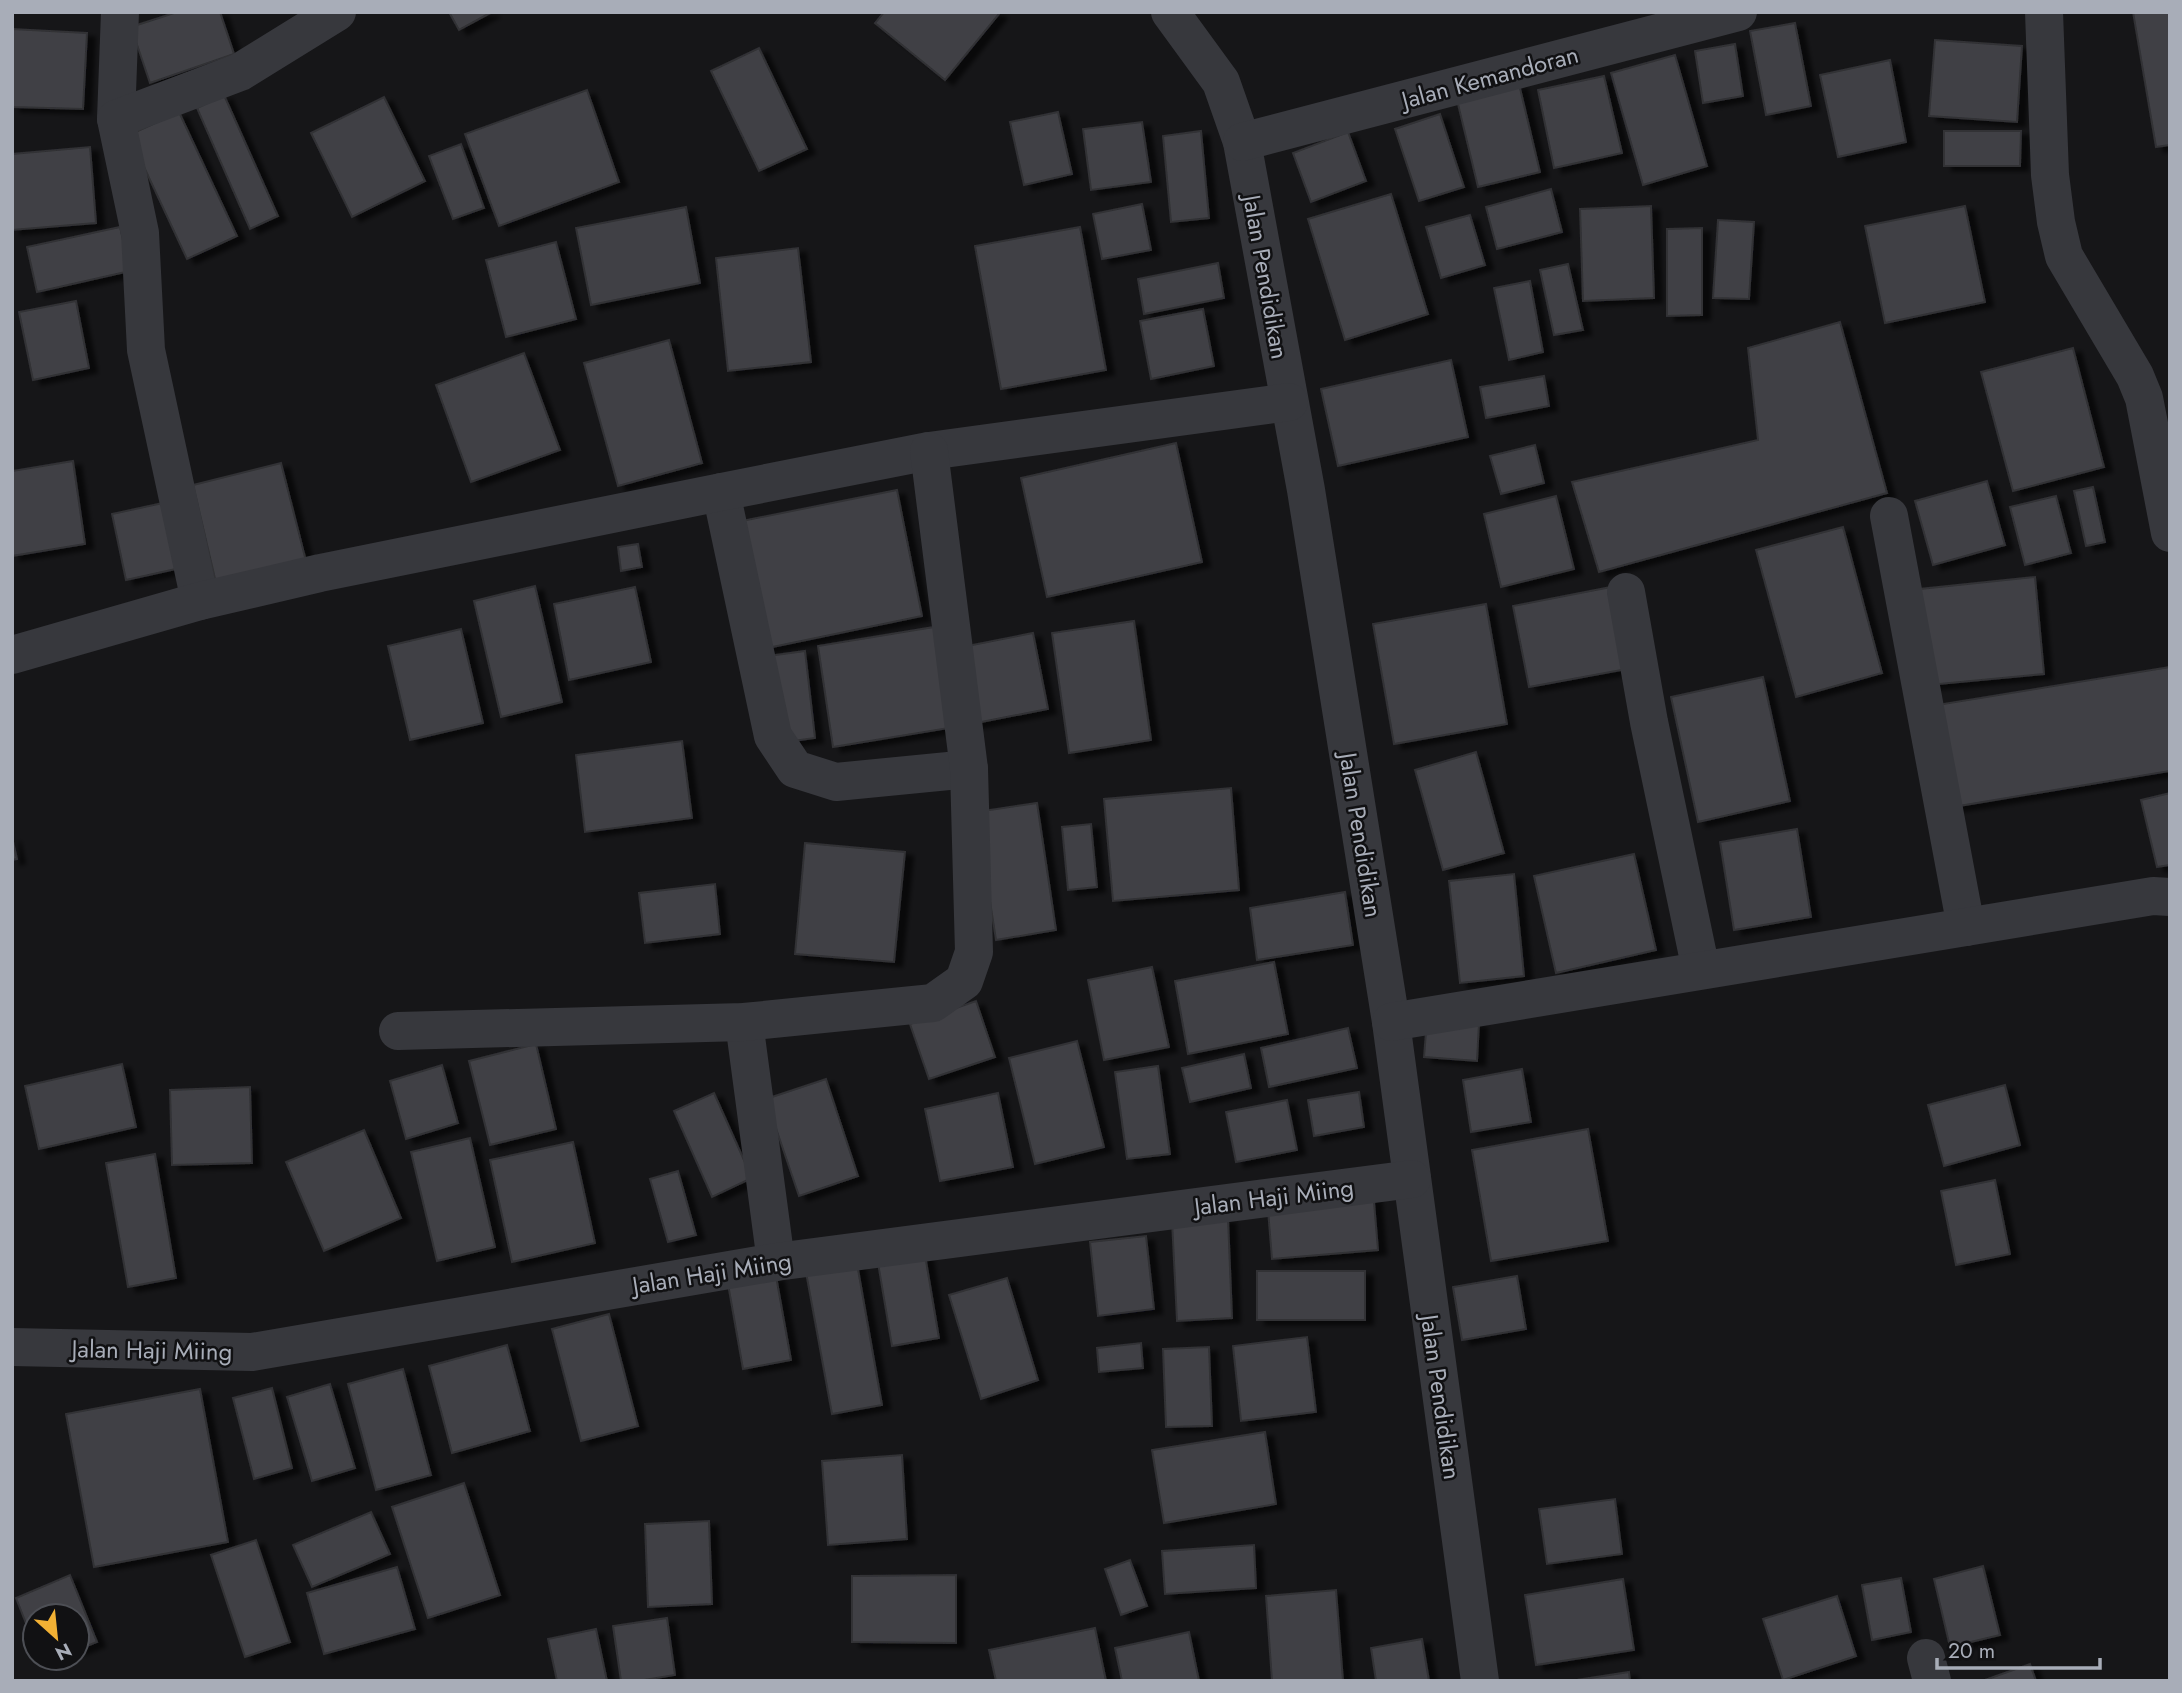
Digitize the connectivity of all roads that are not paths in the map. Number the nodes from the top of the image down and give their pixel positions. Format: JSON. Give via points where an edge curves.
{"nodes":[{"id":1,"x":120,"y":12,"type":"edge"},
{"id":2,"x":337,"y":12,"type":"edge"},
{"id":3,"x":1170,"y":12,"type":"edge"},
{"id":4,"x":1738,"y":12,"type":"edge"},
{"id":5,"x":2044,"y":12,"type":"edge"},
{"id":6,"x":116,"y":119,"type":"junction"},
{"id":7,"x":1242,"y":142,"type":"junction"},
{"id":8,"x":1289,"y":402,"type":"junction"},
{"id":9,"x":929,"y":451,"type":"junction"},
{"id":10,"x":721,"y":492,"type":"junction"},
{"id":11,"x":1889,"y":516,"type":"dead end"},
{"id":12,"x":2170,"y":533,"type":"edge"},
{"id":13,"x":1626,"y":592,"type":"dead end"},
{"id":14,"x":200,"y":601,"type":"junction"},
{"id":15,"x":12,"y":655,"type":"edge"},
{"id":16,"x":969,"y":769,"type":"junction"},
{"id":17,"x":2170,"y":897,"type":"edge"},
{"id":18,"x":1966,"y":927,"type":"junction"},
{"id":19,"x":1701,"y":970,"type":"junction"},
{"id":20,"x":744,"y":1022,"type":"junction"},
{"id":21,"x":1391,"y":1022,"type":"junction"},
{"id":22,"x":398,"y":1031,"type":"dead end"},
{"id":23,"x":1412,"y":1179,"type":"junction"},
{"id":24,"x":776,"y":1262,"type":"junction"},
{"id":25,"x":12,"y":1347,"type":"edge"},
{"id":26,"x":1480,"y":1681,"type":"edge"}],
"edges":[{"from":1,"to":6,"type":"street"},
{"from":2,"to":6,"type":"street","via":[[240,72]]},
{"from":3,"to":7,"type":"street","name":"Jalan Pendidikan","via":[[1221,82]]},
{"from":4,"to":7,"type":"street","name":"Jalan Kemandoran"},
{"from":5,"to":12,"type":"street","via":[[2050,174],[2058,233],[2064,256],[2144,398]]},
{"from":6,"to":14,"type":"street","via":[[140,233],[146,349]]},
{"from":7,"to":8,"type":"street","name":"Jalan Pendidikan"},
{"from":8,"to":9,"type":"street"},
{"from":8,"to":21,"type":"street","name":"Jalan Pendidikan"},
{"from":9,"to":10,"type":"street"},
{"from":9,"to":16,"type":"street"},
{"from":10,"to":14,"type":"street"},
{"from":10,"to":16,"type":"street","via":[[773,736],[795,769],[836,782]]},
{"from":11,"to":18,"type":"street"},
{"from":13,"to":19,"type":"street"},
{"from":14,"to":15,"type":"street"},
{"from":16,"to":20,"type":"street","via":[[974,952],[964,981],[933,1003]]},
{"from":17,"to":18,"type":"street"},
{"from":18,"to":19,"type":"street"},
{"from":19,"to":21,"type":"street"},
{"from":20,"to":22,"type":"street"},
{"from":20,"to":24,"type":"street"},
{"from":21,"to":23,"type":"street","name":"Jalan Pendidikan"},
{"from":23,"to":24,"type":"street","name":"Jalan Haji Miing"},
{"from":23,"to":26,"type":"street","name":"Jalan Pendidikan"},
{"from":24,"to":25,"type":"street","name":"Jalan Haji Miing","via":[[252,1352]]}]}
